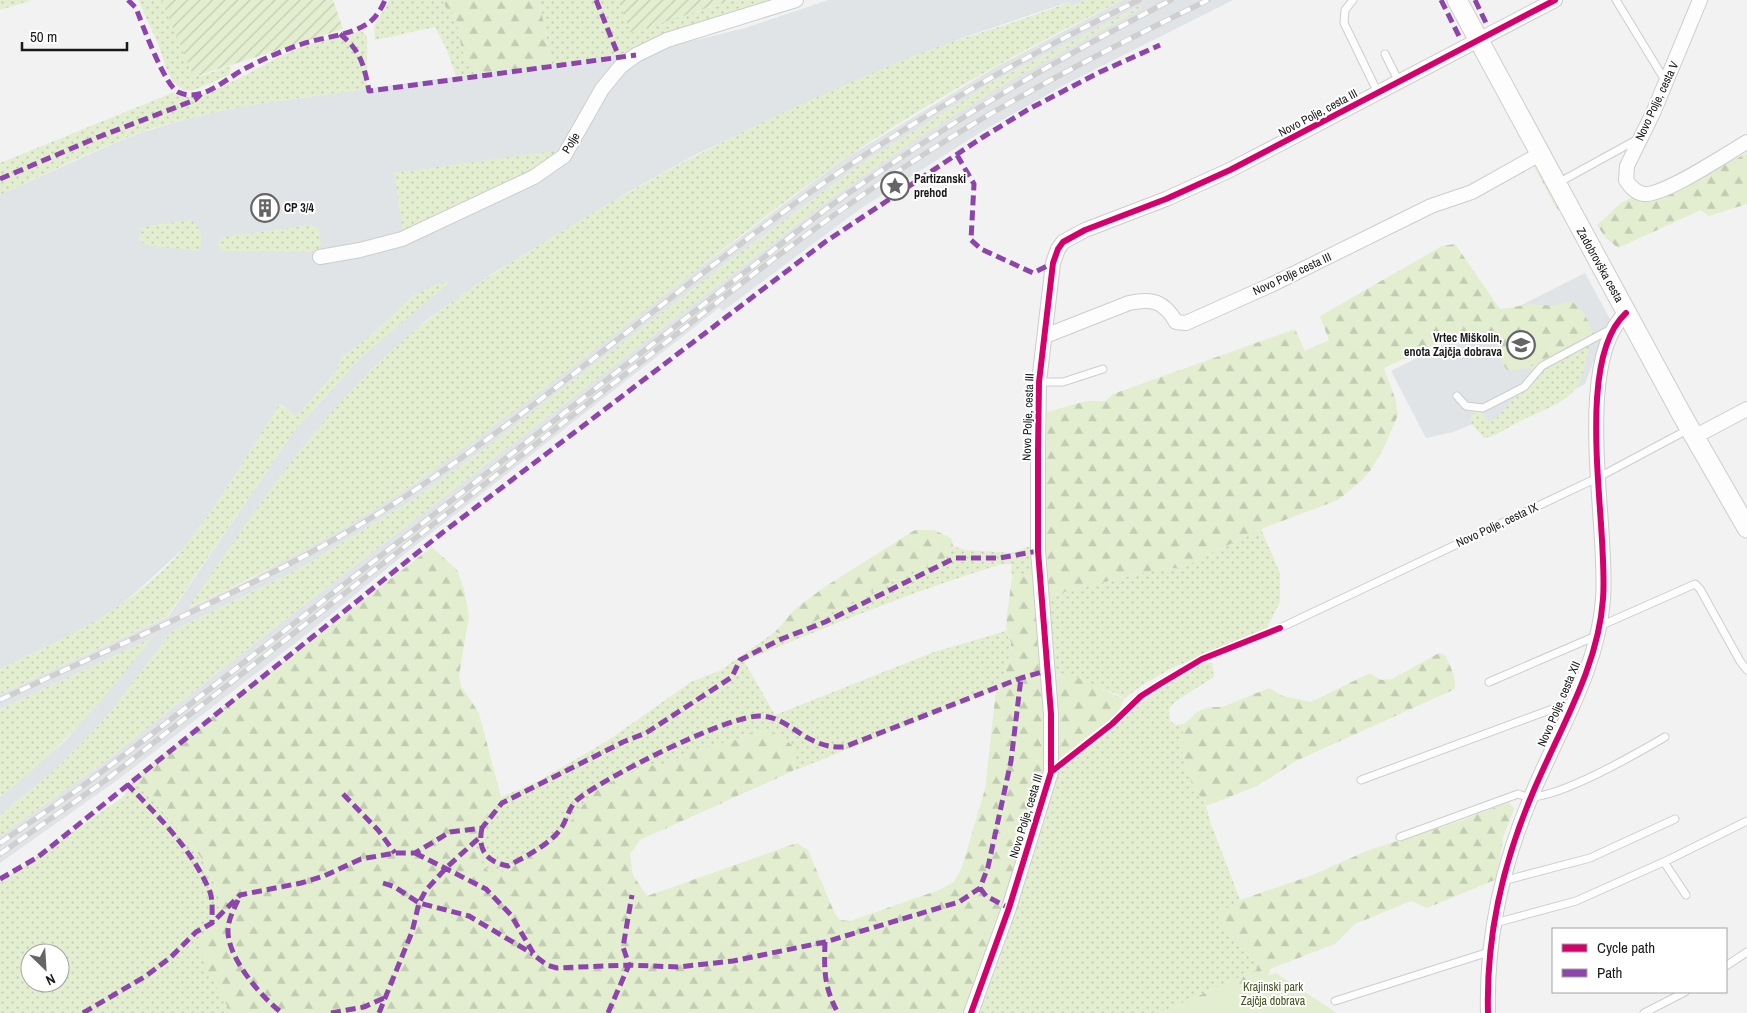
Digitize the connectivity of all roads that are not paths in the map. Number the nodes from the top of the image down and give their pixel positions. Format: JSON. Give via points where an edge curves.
{"nodes":[{"id":1,"x":796,"y":0,"type":"edge"},
{"id":2,"x":1353,"y":0,"type":"edge"},
{"id":3,"x":1457,"y":0,"type":"edge"},
{"id":4,"x":1555,"y":0,"type":"edge"},
{"id":5,"x":1616,"y":0,"type":"edge"},
{"id":6,"x":1700,"y":0,"type":"edge"},
{"id":7,"x":1477,"y":40,"type":"junction"},
{"id":8,"x":1385,"y":54,"type":"dead end"},
{"id":9,"x":1399,"y":82,"type":"junction"},
{"id":10,"x":1666,"y":83,"type":"junction"},
{"id":11,"x":1378,"y":93,"type":"junction"},
{"id":12,"x":1641,"y":138,"type":"junction"},
{"id":13,"x":1747,"y":142,"type":"edge"},
{"id":14,"x":1540,"y":154,"type":"junction"},
{"id":15,"x":1556,"y":184,"type":"junction"},
{"id":16,"x":320,"y":257,"type":"dead end"},
{"id":17,"x":1626,"y":313,"type":"junction"},
{"id":18,"x":1614,"y":327,"type":"junction"},
{"id":19,"x":1045,"y":336,"type":"junction"},
{"id":20,"x":1102,"y":369,"type":"dead end"},
{"id":21,"x":1039,"y":382,"type":"junction"},
{"id":22,"x":1457,"y":396,"type":"dead end"},
{"id":23,"x":1747,"y":409,"type":"edge"},
{"id":24,"x":1692,"y":433,"type":"junction"},
{"id":25,"x":1599,"y":477,"type":"junction"},
{"id":26,"x":1747,"y":528,"type":"edge"},
{"id":27,"x":1280,"y":628,"type":"dead end"},
{"id":28,"x":1598,"y":631,"type":"junction"},
{"id":29,"x":1747,"y":670,"type":"edge"},
{"id":30,"x":1488,"y":682,"type":"dead end"},
{"id":31,"x":1574,"y":700,"type":"junction"},
{"id":32,"x":1665,"y":737,"type":"dead end"},
{"id":33,"x":1360,"y":780,"type":"dead end"},
{"id":34,"x":1530,"y":798,"type":"junction"},
{"id":35,"x":1675,"y":820,"type":"dead end"},
{"id":36,"x":1747,"y":821,"type":"edge"},
{"id":37,"x":1400,"y":836,"type":"dead end"},
{"id":38,"x":1664,"y":862,"type":"junction"},
{"id":39,"x":1503,"y":881,"type":"junction"},
{"id":40,"x":1686,"y":895,"type":"dead end"},
{"id":41,"x":1495,"y":923,"type":"junction"},
{"id":42,"x":1489,"y":952,"type":"junction"},
{"id":43,"x":1747,"y":952,"type":"edge"},
{"id":44,"x":1727,"y":965,"type":"edge"},
{"id":45,"x":1682,"y":993,"type":"edge"},
{"id":46,"x":1335,"y":1001,"type":"dead end"},
{"id":47,"x":971,"y":1013,"type":"edge"},
{"id":48,"x":1488,"y":1013,"type":"edge"},
{"id":49,"x":1644,"y":1013,"type":"edge"}],
"edges":[{"from":1,"to":16,"type":"street","name":"Polje","via":[[667,40],[636,55],[621,66],[602,89],[564,156],[534,176],[402,239]]},
{"from":2,"to":11,"type":"lane","via":[[1345,10],[1344,23]]},
{"from":3,"to":7,"type":"main road","name":"Zadobrovška cesta"},
{"from":4,"to":7,"type":"street","name":"Novo Polje, cesta III"},
{"from":5,"to":10,"type":"lane"},
{"from":6,"to":10,"type":"street","name":"Novo Polje, cesta V"},
{"from":7,"to":9,"type":"street","name":"Novo Polje, cesta III"},
{"from":7,"to":14,"type":"main road","name":"Zadobrovška cesta"},
{"from":8,"to":9,"type":"lane"},
{"from":9,"to":11,"type":"street","name":"Novo Polje, cesta III"},
{"from":10,"to":12,"type":"street","name":"Novo Polje, cesta V"},
{"from":11,"to":19,"type":"street","name":"Novo Polje, cesta III","via":[[1230,170],[1063,242],[1053,263]]},
{"from":12,"to":13,"type":"street","name":"Novo Polje, cesta V","via":[[1625,174],[1630,186],[1645,194],[1677,183]]},
{"from":12,"to":15,"type":"lane"},
{"from":14,"to":15,"type":"main road","name":"Zadobrovška cesta"},
{"from":14,"to":19,"type":"street","name":"Novo Polje cesta III","via":[[1472,192],[1431,206],[1186,323],[1176,322],[1159,303],[1143,300]]},
{"from":15,"to":17,"type":"main road","name":"Zadobrovška cesta"},
{"from":17,"to":18,"type":"street","name":"Novo Polje, cesta XII"},
{"from":17,"to":24,"type":"main road","name":"Zadobrovška cesta"},
{"from":18,"to":22,"type":"lane","via":[[1542,366],[1524,386],[1483,408],[1466,406]]},
{"from":18,"to":25,"type":"street","name":"Novo Polje, cesta XII","via":[[1603,352],[1600,377],[1597,418]]},
{"from":19,"to":21,"type":"street","name":"Novo Polje, cesta III"},
{"from":20,"to":21,"type":"lane","via":[[1063,382]]},
{"from":21,"to":47,"type":"street","name":"Novo Polje, cesta III","via":[[1038,551],[1051,714],[1051,772],[1009,908]]},
{"from":23,"to":24,"type":"street"},
{"from":24,"to":25,"type":"lane","name":"Novo Polje, cesta IX"},
{"from":24,"to":26,"type":"main road","name":"Zadobrovška cesta"},
{"from":25,"to":27,"type":"lane","name":"Novo Polje, cesta IX"},
{"from":25,"to":28,"type":"street","name":"Novo Polje, cesta XII","via":[[1604,564]]},
{"from":28,"to":29,"type":"lane","via":[[1695,584]]},
{"from":28,"to":30,"type":"lane","name":"Novo Polje, cesta XII"},
{"from":28,"to":31,"type":"street","name":"Novo Polje, cesta XII"},
{"from":31,"to":33,"type":"lane","name":"Novo Polje, cesta XII"},
{"from":31,"to":34,"type":"street","name":"Novo Polje, cesta XII"},
{"from":32,"to":34,"type":"lane","via":[[1565,787]]},
{"from":34,"to":37,"type":"lane","via":[[1518,794]]},
{"from":34,"to":39,"type":"street","name":"Novo Polje, cesta XII"},
{"from":35,"to":39,"type":"lane","via":[[1590,858]]},
{"from":36,"to":38,"type":"lane"},
{"from":38,"to":40,"type":"lane"},
{"from":38,"to":41,"type":"lane","via":[[1576,901]]},
{"from":39,"to":41,"type":"street","name":"Novo Polje, cesta XII"},
{"from":41,"to":42,"type":"street","name":"Novo Polje, cesta XII"},
{"from":42,"to":46,"type":"lane"},
{"from":42,"to":48,"type":"street","name":"Novo Polje, cesta XII"},
{"from":43,"to":44,"type":"lane"},
{"from":45,"to":49,"type":"lane"}]}
